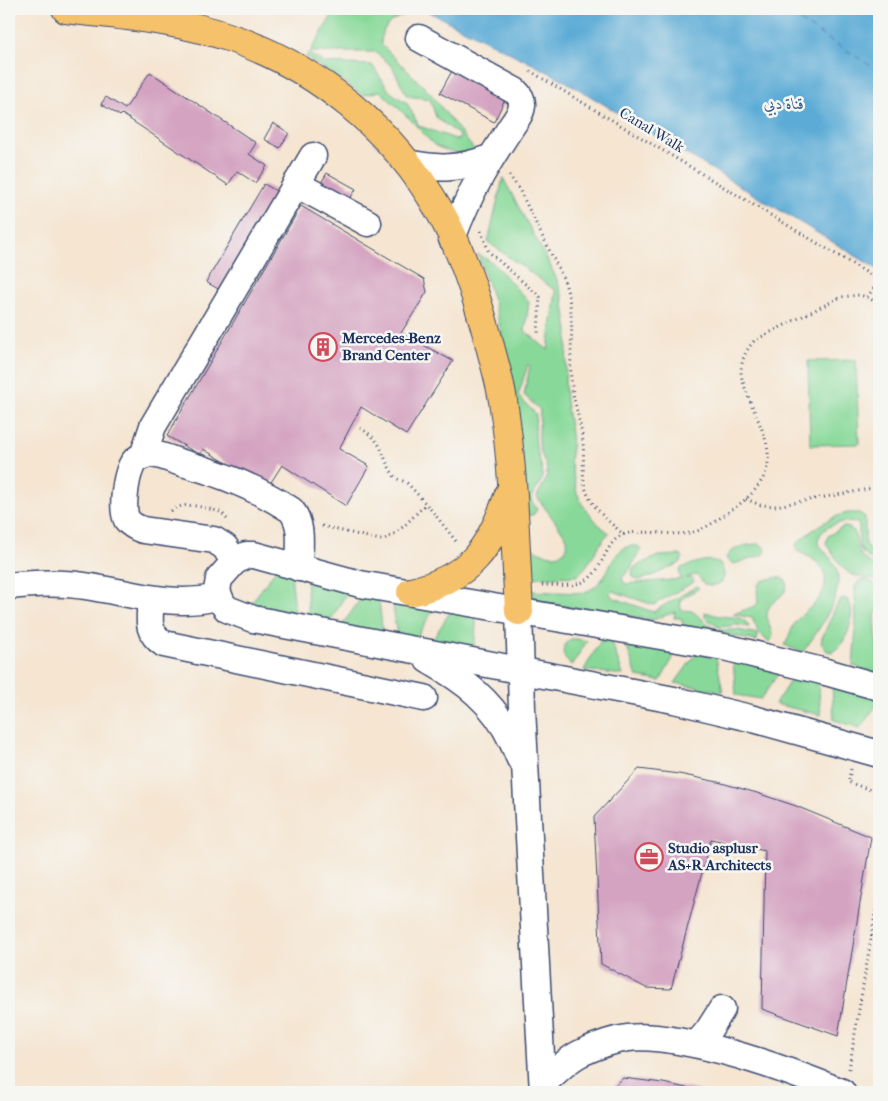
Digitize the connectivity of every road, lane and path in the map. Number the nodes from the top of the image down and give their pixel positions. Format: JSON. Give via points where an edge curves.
{"nodes":[{"id":1,"x":66,"y":9,"type":"edge"},
{"id":2,"x":407,"y":9,"type":"edge"},
{"id":3,"x":421,"y":27,"type":"joint"},
{"id":4,"x":527,"y":70,"type":"dead end"},
{"id":5,"x":313,"y":156,"type":"dead end"},
{"id":6,"x":490,"y":158,"type":"junction"},
{"id":7,"x":407,"y":163,"type":"junction"},
{"id":8,"x":296,"y":184,"type":"junction"},
{"id":9,"x":468,"y":197,"type":"junction"},
{"id":10,"x":368,"y":224,"type":"dead end"},
{"id":11,"x":452,"y":239,"type":"junction"},
{"id":12,"x":879,"y":281,"type":"edge"},
{"id":13,"x":867,"y":297,"type":"junction"},
{"id":14,"x":879,"y":304,"type":"edge"},
{"id":15,"x":538,"y":335,"type":"dead end"},
{"id":16,"x":360,"y":428,"type":"dead end"},
{"id":17,"x":143,"y":456,"type":"junction"},
{"id":18,"x":512,"y":484,"type":"junction"},
{"id":19,"x":879,"y":490,"type":"edge"},
{"id":20,"x":746,"y":499,"type":"junction"},
{"id":21,"x":426,"y":504,"type":"junction"},
{"id":22,"x":298,"y":521,"type":"junction"},
{"id":23,"x":624,"y":535,"type":"junction"},
{"id":24,"x":234,"y":562,"type":"junction"},
{"id":25,"x":472,"y":562,"type":"junction"},
{"id":26,"x":299,"y":568,"type":"junction"},
{"id":27,"x":9,"y":586,"type":"edge"},
{"id":28,"x":411,"y":592,"type":"junction"},
{"id":29,"x":218,"y":597,"type":"junction"},
{"id":30,"x":151,"y":599,"type":"junction"},
{"id":31,"x":518,"y":599,"type":"junction"},
{"id":32,"x":410,"y":650,"type":"junction"},
{"id":33,"x":520,"y":671,"type":"junction"},
{"id":34,"x":879,"y":687,"type":"edge"},
{"id":35,"x":424,"y":698,"type":"dead end"},
{"id":36,"x":868,"y":751,"type":"edge"},
{"id":37,"x":525,"y":772,"type":"junction"},
{"id":38,"x":879,"y":793,"type":"edge"},
{"id":39,"x":879,"y":891,"type":"edge"},
{"id":40,"x":697,"y":1044,"type":"junction"},
{"id":41,"x":734,"y":1053,"type":"junction"},
{"id":42,"x":845,"y":1083,"type":"edge"},
{"id":43,"x":543,"y":1088,"type":"edge"}],
"edges":[{"from":1,"to":7,"type":"highway","via":[[180,24],[256,47],[331,91],[367,121]]},
{"from":2,"to":3,"type":"path"},
{"from":3,"to":6,"type":"street","via":[[520,96],[522,109]]},
{"from":4,"to":12,"type":"path","name":"Canal Walk"},
{"from":5,"to":8,"type":"street"},
{"from":6,"to":7,"type":"street","via":[[449,168]]},
{"from":6,"to":9,"type":"street"},
{"from":6,"to":23,"type":"path","via":[[512,179],[566,287],[573,324],[572,391],[582,429],[585,486],[598,511]]},
{"from":7,"to":11,"type":"highway","via":[[440,211]]},
{"from":8,"to":10,"type":"street"},
{"from":8,"to":17,"type":"street","via":[[153,426]]},
{"from":9,"to":11,"type":"street"},
{"from":9,"to":15,"type":"path","via":[[489,252],[540,297]]},
{"from":11,"to":18,"type":"highway","via":[[483,321],[503,398]]},
{"from":12,"to":13,"type":"path"},
{"from":13,"to":14,"type":"path"},
{"from":13,"to":20,"type":"path","via":[[849,295],[833,300],[755,340],[748,347],[741,375],[766,438],[769,455],[766,472]]},
{"from":16,"to":21,"type":"path","via":[[377,440],[398,480],[405,481]]},
{"from":17,"to":22,"type":"street","via":[[156,455],[235,479],[291,510]]},
{"from":17,"to":24,"type":"street","via":[[131,466],[129,474],[124,506],[128,521],[143,530],[214,540],[225,547]]},
{"from":18,"to":25,"type":"highway","via":[[496,529]]},
{"from":18,"to":31,"type":"highway"},
{"from":19,"to":20,"type":"path","via":[[869,489],[776,506],[760,505]]},
{"from":20,"to":23,"type":"path","via":[[706,527],[691,532]]},
{"from":21,"to":22,"type":"path","via":[[384,540]]},
{"from":21,"to":25,"type":"path"},
{"from":22,"to":26,"type":"street"},
{"from":23,"to":31,"type":"path","via":[[612,543],[594,575],[576,584]]},
{"from":24,"to":26,"type":"street","via":[[254,555]]},
{"from":24,"to":29,"type":"street","via":[[219,580]]},
{"from":25,"to":28,"type":"highway","via":[[442,582]]},
{"from":26,"to":28,"type":"street","via":[[360,584]]},
{"from":27,"to":30,"type":"street","via":[[66,584]]},
{"from":28,"to":31,"type":"street"},
{"from":29,"to":30,"type":"street","via":[[186,602]]},
{"from":29,"to":32,"type":"street","via":[[227,609],[253,619]]},
{"from":30,"to":35,"type":"street","via":[[149,626],[164,644]]},
{"from":31,"to":33,"type":"street"},
{"from":31,"to":34,"type":"street","via":[[818,669]]},
{"from":32,"to":33,"type":"street"},
{"from":32,"to":37,"type":"street","via":[[453,674],[494,710]]},
{"from":33,"to":36,"type":"street","via":[[674,700]]},
{"from":33,"to":37,"type":"street"},
{"from":36,"to":38,"type":"path","via":[[848,782]]},
{"from":37,"to":43,"type":"street"},
{"from":39,"to":42,"type":"path"},
{"from":40,"to":41,"type":"street"},
{"from":40,"to":41,"type":"street","via":[[726,1010]]},
{"from":40,"to":43,"type":"street","via":[[652,1037],[604,1043],[562,1066]]},
{"from":41,"to":42,"type":"street","via":[[802,1076]]}]}
